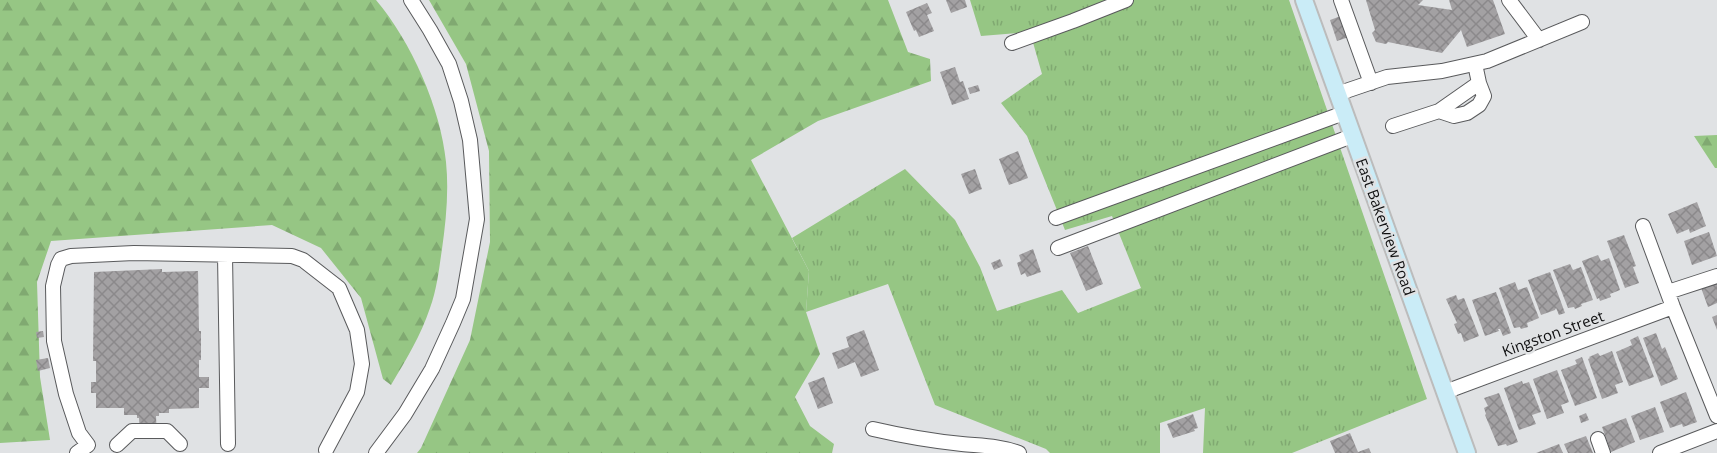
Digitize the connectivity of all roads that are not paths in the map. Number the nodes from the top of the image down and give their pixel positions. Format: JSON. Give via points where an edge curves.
{"nodes":[{"id":1,"x":411,"y":0,"type":"edge"},
{"id":2,"x":1126,"y":0,"type":"edge"},
{"id":3,"x":1304,"y":0,"type":"edge"},
{"id":4,"x":1341,"y":0,"type":"edge"},
{"id":5,"x":1509,"y":0,"type":"edge"},
{"id":6,"x":1582,"y":22,"type":"dead end"},
{"id":7,"x":1539,"y":40,"type":"junction"},
{"id":8,"x":1012,"y":42,"type":"dead end"},
{"id":9,"x":1475,"y":64,"type":"junction"},
{"id":10,"x":1371,"y":83,"type":"junction"},
{"id":11,"x":1337,"y":94,"type":"junction"},
{"id":12,"x":1344,"y":113,"type":"junction"},
{"id":13,"x":1393,"y":126,"type":"dead end"},
{"id":14,"x":1352,"y":136,"type":"junction"},
{"id":15,"x":1056,"y":218,"type":"dead end"},
{"id":16,"x":1643,"y":226,"type":"dead end"},
{"id":17,"x":1058,"y":248,"type":"dead end"},
{"id":18,"x":225,"y":255,"type":"junction"},
{"id":19,"x":1717,"y":276,"type":"edge"},
{"id":20,"x":1668,"y":292,"type":"junction"},
{"id":21,"x":1673,"y":306,"type":"junction"},
{"id":22,"x":1445,"y":392,"type":"junction"},
{"id":23,"x":1717,"y":416,"type":"edge"},
{"id":24,"x":873,"y":429,"type":"dead end"},
{"id":25,"x":1717,"y":431,"type":"edge"},
{"id":26,"x":1598,"y":439,"type":"dead end"},
{"id":27,"x":180,"y":444,"type":"dead end"},
{"id":28,"x":228,"y":444,"type":"dead end"},
{"id":29,"x":117,"y":445,"type":"dead end"},
{"id":30,"x":326,"y":450,"type":"dead end"},
{"id":31,"x":77,"y":453,"type":"edge"},
{"id":32,"x":376,"y":453,"type":"edge"},
{"id":33,"x":1018,"y":453,"type":"edge"},
{"id":34,"x":1467,"y":453,"type":"edge"},
{"id":35,"x":1603,"y":453,"type":"edge"},
{"id":36,"x":1660,"y":453,"type":"edge"}],
"edges":[{"from":1,"to":32,"type":"street","via":[[449,64],[461,101],[470,140],[477,219],[462,299],[453,323],[432,369]]},
{"from":2,"to":8,"type":"street"},
{"from":3,"to":11,"type":"main road","name":"East Bakerview Road"},
{"from":4,"to":10,"type":"street"},
{"from":5,"to":7,"type":"street"},
{"from":6,"to":7,"type":"street"},
{"from":7,"to":9,"type":"street"},
{"from":9,"to":10,"type":"street","via":[[1387,77]]},
{"from":9,"to":13,"type":"street","via":[[1479,83],[1439,111]]},
{"from":10,"to":11,"type":"street"},
{"from":11,"to":12,"type":"main road","name":"East Bakerview Road"},
{"from":12,"to":14,"type":"main road","name":"East Bakerview Road"},
{"from":12,"to":15,"type":"street"},
{"from":14,"to":17,"type":"street"},
{"from":14,"to":22,"type":"main road","name":"East Bakerview Road"},
{"from":16,"to":20,"type":"street"},
{"from":18,"to":28,"type":"street"},
{"from":18,"to":30,"type":"street","via":[[292,256],[315,268],[339,288],[357,330],[362,364],[357,393]]},
{"from":18,"to":31,"type":"street","via":[[71,256],[57,264],[53,286],[54,341],[66,394],[79,433],[88,445]]},
{"from":19,"to":20,"type":"street"},
{"from":20,"to":21,"type":"street"},
{"from":21,"to":22,"type":"street","name":"Kingston Street"},
{"from":21,"to":23,"type":"street"},
{"from":22,"to":34,"type":"main road","name":"East Bakerview Road"},
{"from":24,"to":33,"type":"street"},
{"from":25,"to":36,"type":"street"},
{"from":26,"to":35,"type":"street"},
{"from":27,"to":29,"type":"street","via":[[167,431],[132,431]]}]}
